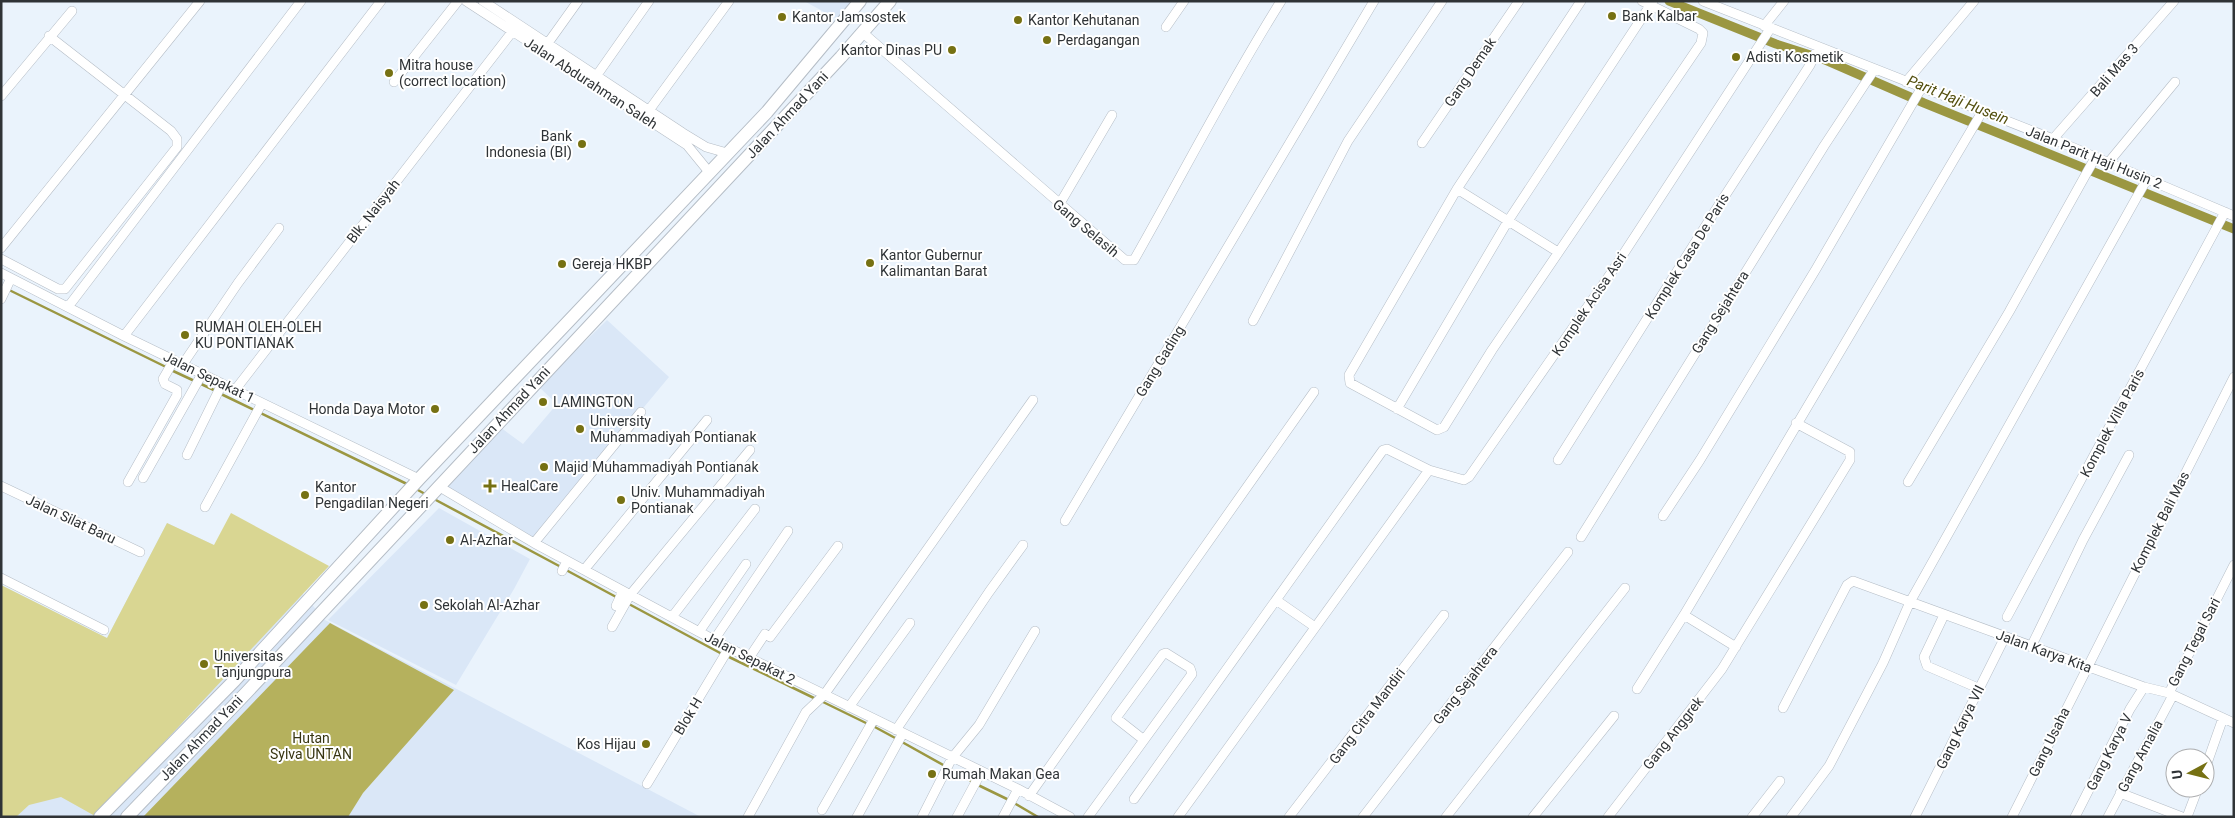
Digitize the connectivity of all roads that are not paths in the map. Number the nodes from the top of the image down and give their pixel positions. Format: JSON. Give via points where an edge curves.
{"nodes":[{"id":1,"x":200,"y":1,"type":"edge"},
{"id":2,"x":301,"y":1,"type":"edge"},
{"id":3,"x":381,"y":1,"type":"edge"},
{"id":4,"x":458,"y":1,"type":"edge"},
{"id":5,"x":466,"y":1,"type":"edge"},
{"id":6,"x":484,"y":1,"type":"edge"},
{"id":7,"x":578,"y":1,"type":"edge"},
{"id":8,"x":648,"y":1,"type":"edge"},
{"id":9,"x":729,"y":1,"type":"edge"},
{"id":10,"x":860,"y":1,"type":"edge"},
{"id":11,"x":890,"y":1,"type":"edge"},
{"id":12,"x":1184,"y":1,"type":"edge"},
{"id":13,"x":1282,"y":1,"type":"edge"},
{"id":14,"x":1374,"y":1,"type":"edge"},
{"id":15,"x":1442,"y":1,"type":"edge"},
{"id":16,"x":1519,"y":1,"type":"edge"},
{"id":17,"x":1581,"y":1,"type":"edge"},
{"id":18,"x":1703,"y":1,"type":"edge"},
{"id":19,"x":1784,"y":1,"type":"edge"},
{"id":20,"x":1974,"y":1,"type":"edge"},
{"id":21,"x":2174,"y":1,"type":"edge"},
{"id":22,"x":1650,"y":2,"type":"edge"},
{"id":23,"x":72,"y":11,"type":"dead end"},
{"id":24,"x":1166,"y":27,"type":"dead end"},
{"id":25,"x":1768,"y":29,"type":"junction"},
{"id":26,"x":512,"y":32,"type":"junction"},
{"id":27,"x":862,"y":32,"type":"junction"},
{"id":28,"x":49,"y":36,"type":"junction"},
{"id":29,"x":548,"y":42,"type":"junction"},
{"id":30,"x":1817,"y":50,"type":"junction"},
{"id":31,"x":1873,"y":72,"type":"junction"},
{"id":32,"x":598,"y":75,"type":"junction"},
{"id":33,"x":394,"y":82,"type":"dead end"},
{"id":34,"x":1906,"y":82,"type":"junction"},
{"id":35,"x":2175,"y":82,"type":"dead end"},
{"id":36,"x":1922,"y":88,"type":"junction"},
{"id":37,"x":1,"y":96,"type":"edge"},
{"id":38,"x":125,"y":96,"type":"junction"},
{"id":39,"x":650,"y":110,"type":"junction"},
{"id":40,"x":1981,"y":114,"type":"junction"},
{"id":41,"x":1112,"y":115,"type":"dead end"},
{"id":42,"x":657,"y":121,"type":"junction"},
{"id":43,"x":2053,"y":139,"type":"junction"},
{"id":44,"x":1422,"y":143,"type":"dead end"},
{"id":45,"x":727,"y":153,"type":"junction"},
{"id":46,"x":2096,"y":158,"type":"junction"},
{"id":47,"x":2108,"y":163,"type":"junction"},
{"id":48,"x":709,"y":172,"type":"junction"},
{"id":49,"x":2145,"y":182,"type":"junction"},
{"id":50,"x":1457,"y":189,"type":"junction"},
{"id":51,"x":1059,"y":205,"type":"junction"},
{"id":52,"x":2224,"y":213,"type":"junction"},
{"id":53,"x":2234,"y":216,"type":"edge"},
{"id":54,"x":1508,"y":221,"type":"junction"},
{"id":55,"x":279,"y":228,"type":"dead end"},
{"id":56,"x":1,"y":248,"type":"edge"},
{"id":57,"x":1558,"y":252,"type":"junction"},
{"id":58,"x":1,"y":259,"type":"edge"},
{"id":59,"x":1,"y":273,"type":"edge"},
{"id":60,"x":9,"y":281,"type":"junction"},
{"id":61,"x":2,"y":297,"type":"edge"},
{"id":62,"x":68,"y":307,"type":"junction"},
{"id":63,"x":1253,"y":322,"type":"dead end"},
{"id":64,"x":124,"y":336,"type":"junction"},
{"id":65,"x":183,"y":364,"type":"junction"},
{"id":66,"x":170,"y":366,"type":"junction"},
{"id":67,"x":2234,"y":376,"type":"edge"},
{"id":68,"x":198,"y":381,"type":"junction"},
{"id":69,"x":221,"y":387,"type":"junction"},
{"id":70,"x":235,"y":390,"type":"junction"},
{"id":71,"x":1314,"y":392,"type":"dead end"},
{"id":72,"x":1033,"y":400,"type":"dead end"},
{"id":73,"x":260,"y":406,"type":"junction"},
{"id":74,"x":1397,"y":409,"type":"junction"},
{"id":75,"x":641,"y":412,"type":"dead end"},
{"id":76,"x":707,"y":420,"type":"dead end"},
{"id":77,"x":1796,"y":423,"type":"junction"},
{"id":78,"x":472,"y":424,"type":"junction"},
{"id":79,"x":485,"y":437,"type":"junction"},
{"id":80,"x":750,"y":450,"type":"dead end"},
{"id":81,"x":187,"y":455,"type":"dead end"},
{"id":82,"x":2129,"y":455,"type":"dead end"},
{"id":83,"x":1558,"y":460,"type":"dead end"},
{"id":84,"x":1429,"y":470,"type":"junction"},
{"id":85,"x":143,"y":478,"type":"dead end"},
{"id":86,"x":128,"y":482,"type":"dead end"},
{"id":87,"x":1908,"y":482,"type":"dead end"},
{"id":88,"x":415,"y":484,"type":"junction"},
{"id":89,"x":1,"y":486,"type":"edge"},
{"id":90,"x":436,"y":489,"type":"junction"},
{"id":91,"x":205,"y":507,"type":"dead end"},
{"id":92,"x":755,"y":509,"type":"dead end"},
{"id":93,"x":1663,"y":516,"type":"dead end"},
{"id":94,"x":1065,"y":521,"type":"dead end"},
{"id":95,"x":788,"y":531,"type":"dead end"},
{"id":96,"x":1581,"y":537,"type":"dead end"},
{"id":97,"x":534,"y":543,"type":"junction"},
{"id":98,"x":1023,"y":545,"type":"dead end"},
{"id":99,"x":838,"y":546,"type":"dead end"},
{"id":100,"x":140,"y":552,"type":"dead end"},
{"id":101,"x":1568,"y":552,"type":"dead end"},
{"id":102,"x":746,"y":564,"type":"dead end"},
{"id":103,"x":2234,"y":565,"type":"edge"},
{"id":104,"x":584,"y":570,"type":"junction"},
{"id":105,"x":1,"y":578,"type":"edge"},
{"id":106,"x":1625,"y":588,"type":"dead end"},
{"id":107,"x":622,"y":600,"type":"junction"},
{"id":108,"x":1276,"y":600,"type":"junction"},
{"id":109,"x":1910,"y":602,"type":"junction"},
{"id":110,"x":1444,"y":615,"type":"dead end"},
{"id":111,"x":1684,"y":615,"type":"junction"},
{"id":112,"x":1944,"y":615,"type":"junction"},
{"id":113,"x":672,"y":617,"type":"junction"},
{"id":114,"x":2007,"y":617,"type":"dead end"},
{"id":115,"x":910,"y":623,"type":"dead end"},
{"id":116,"x":612,"y":627,"type":"dead end"},
{"id":117,"x":1315,"y":627,"type":"junction"},
{"id":118,"x":104,"y":630,"type":"dead end"},
{"id":119,"x":1035,"y":631,"type":"dead end"},
{"id":120,"x":699,"y":632,"type":"junction"},
{"id":121,"x":2004,"y":637,"type":"junction"},
{"id":122,"x":714,"y":640,"type":"junction"},
{"id":123,"x":1736,"y":647,"type":"junction"},
{"id":124,"x":2032,"y":647,"type":"junction"},
{"id":125,"x":728,"y":649,"type":"junction"},
{"id":126,"x":749,"y":658,"type":"junction"},
{"id":127,"x":2086,"y":666,"type":"junction"},
{"id":128,"x":2144,"y":687,"type":"junction"},
{"id":129,"x":1978,"y":688,"type":"junction"},
{"id":130,"x":1637,"y":689,"type":"dead end"},
{"id":131,"x":2171,"y":694,"type":"junction"},
{"id":132,"x":817,"y":701,"type":"junction"},
{"id":133,"x":849,"y":707,"type":"junction"},
{"id":134,"x":1783,"y":708,"type":"dead end"},
{"id":135,"x":1614,"y":716,"type":"dead end"},
{"id":136,"x":2224,"y":718,"type":"junction"},
{"id":137,"x":2234,"y":723,"type":"edge"},
{"id":138,"x":871,"y":724,"type":"junction"},
{"id":139,"x":900,"y":734,"type":"junction"},
{"id":140,"x":1144,"y":740,"type":"junction"},
{"id":141,"x":2213,"y":748,"type":"edge"},
{"id":142,"x":951,"y":761,"type":"junction"},
{"id":143,"x":977,"y":774,"type":"junction"},
{"id":144,"x":1780,"y":781,"type":"dead end"},
{"id":145,"x":647,"y":784,"type":"dead end"},
{"id":146,"x":2120,"y":793,"type":"junction"},
{"id":147,"x":1013,"y":796,"type":"junction"},
{"id":148,"x":1029,"y":796,"type":"junction"},
{"id":149,"x":2194,"y":798,"type":"edge"},
{"id":150,"x":1134,"y":799,"type":"dead end"},
{"id":151,"x":822,"y":810,"type":"dead end"},
{"id":152,"x":100,"y":817,"type":"edge"},
{"id":153,"x":127,"y":817,"type":"edge"},
{"id":154,"x":748,"y":817,"type":"edge"},
{"id":155,"x":857,"y":817,"type":"edge"},
{"id":156,"x":922,"y":817,"type":"edge"},
{"id":157,"x":957,"y":817,"type":"edge"},
{"id":158,"x":1003,"y":817,"type":"edge"},
{"id":159,"x":1070,"y":817,"type":"edge"},
{"id":160,"x":1088,"y":817,"type":"edge"},
{"id":161,"x":1178,"y":817,"type":"edge"},
{"id":162,"x":1289,"y":817,"type":"edge"},
{"id":163,"x":1363,"y":817,"type":"edge"},
{"id":164,"x":1446,"y":817,"type":"edge"},
{"id":165,"x":1533,"y":817,"type":"edge"},
{"id":166,"x":1608,"y":817,"type":"edge"},
{"id":167,"x":1752,"y":817,"type":"edge"},
{"id":168,"x":1791,"y":817,"type":"edge"},
{"id":169,"x":1915,"y":817,"type":"edge"},
{"id":170,"x":2012,"y":817,"type":"edge"},
{"id":171,"x":2075,"y":817,"type":"edge"},
{"id":172,"x":2108,"y":817,"type":"edge"},
{"id":173,"x":2182,"y":817,"type":"edge"},
{"id":174,"x":2187,"y":817,"type":"edge"}],
"edges":[{"from":1,"to":38,"type":"street"},
{"from":2,"to":62,"type":"street"},
{"from":3,"to":64,"type":"street"},
{"from":4,"to":33,"type":"street"},
{"from":5,"to":26,"type":"street","name":"Jalan Abdurahman Saleh"},
{"from":6,"to":29,"type":"street","name":"Jalan Abdurahman Saleh"},
{"from":7,"to":29,"type":"street"},
{"from":8,"to":32,"type":"street"},
{"from":9,"to":39,"type":"street"},
{"from":10,"to":45,"type":"highway","name":"Jalan Ahmad Yani"},
{"from":11,"to":27,"type":"highway","name":"Jalan Ahmad Yani"},
{"from":12,"to":24,"type":"street"},
{"from":13,"to":51,"type":"street","name":"Gang Selasih","via":[[1214,114],[1134,260],[1125,260]]},
{"from":14,"to":94,"type":"street","name":"Gang Gading"},
{"from":15,"to":63,"type":"street","via":[[1348,141]]},
{"from":16,"to":44,"type":"street","name":"Gang Demak"},
{"from":17,"to":50,"type":"street"},
{"from":18,"to":25,"type":"street","name":"Jalan Parit Haji Husin 2"},
{"from":19,"to":25,"type":"street","name":"Komplek Acisa Asri"},
{"from":20,"to":34,"type":"street"},
{"from":21,"to":43,"type":"street","name":"Bali Mas 3"},
{"from":22,"to":54,"type":"street"},
{"from":22,"to":57,"type":"street","via":[[1699,29],[1703,38]]},
{"from":23,"to":28,"type":"street"},
{"from":25,"to":30,"type":"street","name":"Jalan Parit Haji Husin 2"},
{"from":25,"to":84,"type":"street","name":"Komplek Acisa Asri","via":[[1758,50],[1613,270],[1469,477],[1464,480]]},
{"from":26,"to":42,"type":"street","name":"Jalan Abdurahman Saleh"},
{"from":26,"to":70,"type":"street","name":"Blk. Naisyah"},
{"from":27,"to":51,"type":"street","name":"Gang Selasih"},
{"from":27,"to":79,"type":"highway","name":"Jalan Ahmad Yani"},
{"from":28,"to":37,"type":"street"},
{"from":28,"to":38,"type":"street"},
{"from":29,"to":32,"type":"street","name":"Jalan Abdurahman Saleh"},
{"from":30,"to":31,"type":"street","name":"Jalan Parit Haji Husin 2"},
{"from":30,"to":83,"type":"street","name":"Komplek Casa De Paris"},
{"from":31,"to":34,"type":"street","name":"Jalan Parit Haji Husin 2"},
{"from":31,"to":96,"type":"street","name":"Gang Sejahtera","via":[[1818,154]]},
{"from":32,"to":39,"type":"street","name":"Jalan Abdurahman Saleh"},
{"from":34,"to":36,"type":"street","name":"Jalan Parit Haji Husin 2"},
{"from":35,"to":47,"type":"street"},
{"from":36,"to":40,"type":"street","name":"Jalan Parit Haji Husin 2"},
{"from":36,"to":93,"type":"street","via":[[1700,460]]},
{"from":38,"to":56,"type":"street"},
{"from":38,"to":58,"type":"street","via":[[171,132],[177,139],[177,147],[66,289],[58,289]]},
{"from":39,"to":42,"type":"street","name":"Jalan Abdurahman Saleh"},
{"from":40,"to":43,"type":"street","name":"Jalan Parit Haji Husin 2"},
{"from":40,"to":77,"type":"street"},
{"from":41,"to":51,"type":"street"},
{"from":42,"to":45,"type":"street","name":"Jalan Abdurahman Saleh","via":[[706,147]]},
{"from":42,"to":48,"type":"street","name":"Jalan Abdurahman Saleh","via":[[687,145]]},
{"from":43,"to":46,"type":"street","name":"Jalan Parit Haji Husin 2"},
{"from":45,"to":48,"type":"highway","name":"Jalan Ahmad Yani"},
{"from":46,"to":47,"type":"street","name":"Jalan Parit Haji Husin 2"},
{"from":46,"to":87,"type":"street"},
{"from":47,"to":49,"type":"street","name":"Jalan Parit Haji Husin 2"},
{"from":48,"to":78,"type":"highway","name":"Jalan Ahmad Yani"},
{"from":49,"to":52,"type":"street","name":"Jalan Parit Haji Husin 2"},
{"from":49,"to":109,"type":"street"},
{"from":50,"to":54,"type":"street"},
{"from":50,"to":74,"type":"street","via":[[1349,375],[1350,383]]},
{"from":52,"to":53,"type":"street","name":"Jalan Parit Haji Husin 2"},
{"from":52,"to":114,"type":"street","name":"Komplek Villa Paris"},
{"from":54,"to":57,"type":"street"},
{"from":54,"to":74,"type":"street"},
{"from":55,"to":65,"type":"street"},
{"from":57,"to":74,"type":"street","via":[[1444,427],[1436,430]]},
{"from":59,"to":60,"type":"street","name":"Jalan Sepakat 1"},
{"from":60,"to":61,"type":"street"},
{"from":60,"to":62,"type":"street","name":"Jalan Sepakat 1"},
{"from":62,"to":64,"type":"street","name":"Jalan Sepakat 1"},
{"from":64,"to":66,"type":"street","name":"Jalan Sepakat 1"},
{"from":65,"to":66,"type":"street","name":"Jalan Sepakat 1"},
{"from":65,"to":68,"type":"street","name":"Jalan Sepakat 1"},
{"from":66,"to":86,"type":"street","via":[[164,382],[176,390],[177,395]]},
{"from":67,"to":127,"type":"street","name":"Komplek Bali Mas"},
{"from":68,"to":69,"type":"street","name":"Jalan Sepakat 1"},
{"from":68,"to":85,"type":"street"},
{"from":69,"to":70,"type":"street","name":"Jalan Sepakat 1"},
{"from":69,"to":81,"type":"street"},
{"from":70,"to":73,"type":"street","name":"Jalan Sepakat 1"},
{"from":71,"to":148,"type":"street"},
{"from":72,"to":132,"type":"street"},
{"from":73,"to":88,"type":"street","name":"Jalan Sepakat 1"},
{"from":73,"to":91,"type":"street"},
{"from":75,"to":97,"type":"street"},
{"from":76,"to":104,"type":"street"},
{"from":77,"to":111,"type":"street"},
{"from":77,"to":123,"type":"street","name":"Gang Anggrek","via":[[1850,452],[1850,460]]},
{"from":78,"to":79,"type":"highway"},
{"from":78,"to":88,"type":"highway","name":"Jalan Ahmad Yani"},
{"from":79,"to":90,"type":"highway","name":"Jalan Ahmad Yani"},
{"from":80,"to":107,"type":"street"},
{"from":82,"to":124,"type":"street","via":[[2083,540]]},
{"from":84,"to":108,"type":"street","name":"Komplek Acisa Asri","via":[[1387,449],[1382,450]]},
{"from":84,"to":117,"type":"street"},
{"from":88,"to":152,"type":"highway","name":"Jalan Ahmad Yani","via":[[235,680]]},
{"from":89,"to":100,"type":"street","name":"Jalan Silat Baru"},
{"from":90,"to":97,"type":"street","name":"Jalan Sepakat 2"},
{"from":90,"to":153,"type":"highway","name":"Jalan Ahmad Yani"},
{"from":92,"to":113,"type":"street"},
{"from":95,"to":122,"type":"street"},
{"from":97,"to":104,"type":"street","name":"Jalan Sepakat 2","via":[[565,565]]},
{"from":98,"to":139,"type":"street","via":[[989,592]]},
{"from":99,"to":126,"type":"street","via":[[798,602],[770,637],[765,634]]},
{"from":101,"to":163,"type":"street","name":"Gang Sejahtera"},
{"from":102,"to":120,"type":"street"},
{"from":103,"to":131,"type":"street","name":"Gang Tegal Sari"},
{"from":104,"to":107,"type":"street","name":"Jalan Sepakat 2"},
{"from":105,"to":118,"type":"street"},
{"from":106,"to":164,"type":"street"},
{"from":107,"to":113,"type":"street","name":"Jalan Sepakat 2"},
{"from":107,"to":116,"type":"street"},
{"from":108,"to":117,"type":"street"},
{"from":108,"to":150,"type":"street"},
{"from":109,"to":112,"type":"street","name":"Jalan Karya Kita"},
{"from":109,"to":134,"type":"street","name":"Jalan Karya Kita","via":[[1853,582],[1845,588]]},
{"from":109,"to":168,"type":"street","via":[[1883,663],[1829,766]]},
{"from":110,"to":162,"type":"street","name":"Gang Citra Mandiri"},
{"from":111,"to":123,"type":"street"},
{"from":111,"to":130,"type":"street"},
{"from":112,"to":121,"type":"street","name":"Jalan Karya Kita"},
{"from":112,"to":129,"type":"street","via":[[1924,662],[1926,666]]},
{"from":113,"to":120,"type":"street","name":"Jalan Sepakat 2"},
{"from":115,"to":133,"type":"street"},
{"from":117,"to":161,"type":"street"},
{"from":119,"to":142,"type":"street","via":[[979,725]]},
{"from":120,"to":122,"type":"street","name":"Jalan Sepakat 2"},
{"from":121,"to":124,"type":"street","name":"Jalan Karya Kita"},
{"from":121,"to":129,"type":"street","name":"Gang Karya VII"},
{"from":122,"to":125,"type":"street","name":"Jalan Sepakat 2"},
{"from":123,"to":166,"type":"street","name":"Gang Anggrek","via":[[1722,670]]},
{"from":124,"to":127,"type":"street","name":"Jalan Karya Kita"},
{"from":125,"to":126,"type":"street","name":"Jalan Sepakat 2"},
{"from":125,"to":145,"type":"street","name":"Blok H"},
{"from":126,"to":132,"type":"street","name":"Jalan Sepakat 2"},
{"from":127,"to":128,"type":"street","name":"Jalan Karya Kita"},
{"from":127,"to":170,"type":"street","name":"Gang Usaha"},
{"from":128,"to":131,"type":"street","name":"Jalan Karya Kita"},
{"from":128,"to":171,"type":"street","name":"Gang Karya V"},
{"from":129,"to":169,"type":"street","name":"Gang Karya VII"},
{"from":131,"to":136,"type":"street","name":"Jalan Karya Kita"},
{"from":131,"to":146,"type":"street","name":"Gang Amalia"},
{"from":132,"to":133,"type":"street","name":"Jalan Sepakat 2"},
{"from":132,"to":154,"type":"street","via":[[801,720]]},
{"from":133,"to":138,"type":"street","name":"Jalan Sepakat 2"},
{"from":135,"to":165,"type":"street"},
{"from":136,"to":137,"type":"street","name":"Jalan Karya Kita"},
{"from":136,"to":141,"type":"street"},
{"from":138,"to":139,"type":"street","name":"Jalan Sepakat 2"},
{"from":138,"to":151,"type":"street"},
{"from":139,"to":142,"type":"street","name":"Jalan Sepakat 2"},
{"from":139,"to":155,"type":"street"},
{"from":140,"to":140,"type":"street","via":[[1117,721],[1118,713],[1166,653],[1190,668],[1192,674]]},
{"from":140,"to":160,"type":"street"},
{"from":142,"to":143,"type":"street","name":"Jalan Sepakat 2"},
{"from":142,"to":156,"type":"street"},
{"from":143,"to":147,"type":"street","name":"Jalan Sepakat 2"},
{"from":143,"to":157,"type":"street"},
{"from":144,"to":167,"type":"street"},
{"from":146,"to":172,"type":"street","name":"Gang Amalia"},
{"from":146,"to":173,"type":"street"},
{"from":147,"to":148,"type":"street","name":"Jalan Sepakat 2"},
{"from":147,"to":158,"type":"street"},
{"from":148,"to":159,"type":"street","name":"Jalan Sepakat 2"},
{"from":149,"to":174,"type":"street"}]}
